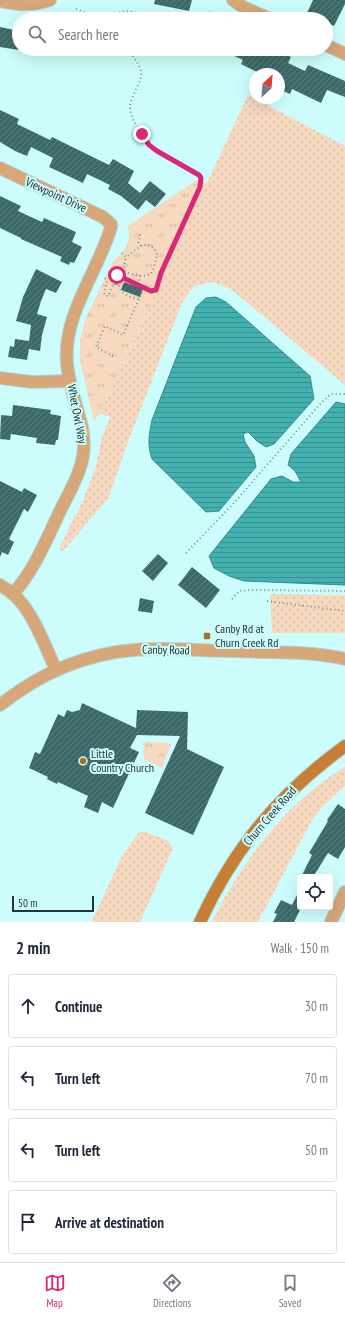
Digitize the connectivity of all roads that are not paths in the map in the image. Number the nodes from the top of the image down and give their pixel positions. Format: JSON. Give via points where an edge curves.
{"nodes":[{"id":1,"x":50,"y":0,"type":"edge"},
{"id":2,"x":233,"y":0,"type":"edge"},
{"id":3,"x":0,"y":1,"type":"edge"},
{"id":4,"x":254,"y":12,"type":"edge"},
{"id":5,"x":333,"y":48,"type":"edge"},
{"id":6,"x":345,"y":54,"type":"edge"},
{"id":7,"x":0,"y":168,"type":"edge"},
{"id":8,"x":111,"y":224,"type":"joint"},
{"id":9,"x":0,"y":378,"type":"edge"},
{"id":10,"x":70,"y":381,"type":"junction"},
{"id":11,"x":0,"y":585,"type":"edge"},
{"id":12,"x":13,"y":594,"type":"junction"},
{"id":13,"x":345,"y":659,"type":"edge"},
{"id":14,"x":56,"y":670,"type":"junction"},
{"id":15,"x":0,"y":705,"type":"edge"},
{"id":16,"x":345,"y":746,"type":"edge"},
{"id":17,"x":345,"y":892,"type":"edge"},
{"id":18,"x":200,"y":922,"type":"edge"},
{"id":19,"x":331,"y":922,"type":"edge"}],
"edges":[{"from":1,"to":3,"type":"street","via":[[35,5]]},
{"from":2,"to":4,"type":"street"},
{"from":5,"to":6,"type":"street"},
{"from":7,"to":8,"type":"street","name":"Viewpoint Drive","via":[[103,217]]},
{"from":8,"to":10,"type":"street","name":"Whet Owl Way","via":[[70,328],[66,355]]},
{"from":9,"to":10,"type":"street","via":[[32,382]]},
{"from":10,"to":12,"type":"street","name":"Whet Owl Way","via":[[84,438],[83,459],[78,475],[36,561]]},
{"from":11,"to":12,"type":"street"},
{"from":12,"to":14,"type":"street","via":[[24,606]]},
{"from":13,"to":14,"type":"street","name":"Canby Road","via":[[314,654],[134,650],[92,658]]},
{"from":14,"to":15,"type":"street","name":"Canby Road"},
{"from":16,"to":18,"type":"main road","name":"Churn Creek Road","via":[[317,766],[260,823],[220,882]]},
{"from":17,"to":19,"type":"street"}]}
